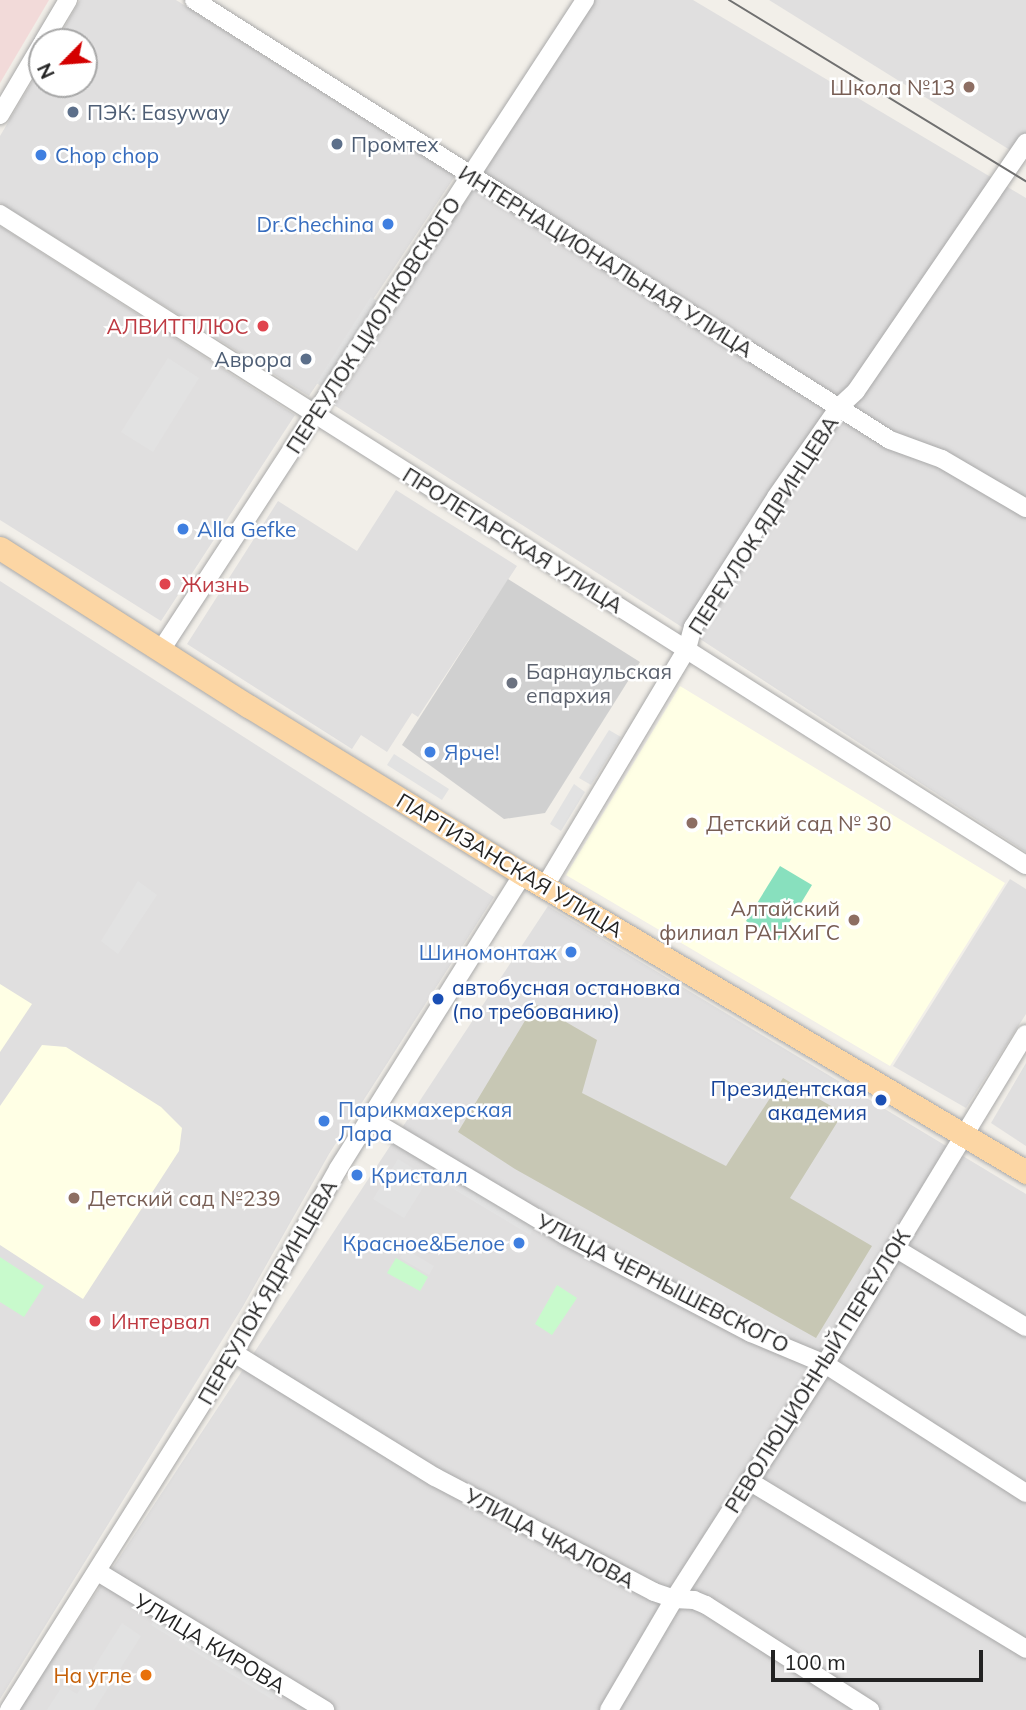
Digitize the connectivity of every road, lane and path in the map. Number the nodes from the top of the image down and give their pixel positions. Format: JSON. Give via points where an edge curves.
{"nodes":[{"id":1,"x":68,"y":0,"type":"edge"},
{"id":2,"x":194,"y":0,"type":"edge"},
{"id":3,"x":585,"y":0,"type":"edge"},
{"id":4,"x":52,"y":28,"type":"edge"},
{"id":5,"x":28,"y":68,"type":"edge"},
{"id":6,"x":0,"y":115,"type":"edge"},
{"id":7,"x":1026,"y":143,"type":"edge"},
{"id":8,"x":469,"y":175,"type":"junction"},
{"id":9,"x":0,"y":214,"type":"edge"},
{"id":10,"x":839,"y":407,"type":"junction"},
{"id":11,"x":315,"y":415,"type":"junction"},
{"id":12,"x":1026,"y":508,"type":"edge"},
{"id":13,"x":0,"y":548,"type":"edge"},
{"id":14,"x":687,"y":649,"type":"junction"},
{"id":15,"x":161,"y":650,"type":"junction"},
{"id":16,"x":1026,"y":865,"type":"edge"},
{"id":17,"x":523,"y":874,"type":"junction"},
{"id":18,"x":545,"y":886,"type":"junction"},
{"id":19,"x":1026,"y":1034,"type":"edge"},
{"id":20,"x":370,"y":1119,"type":"junction"},
{"id":21,"x":963,"y":1134,"type":"junction"},
{"id":22,"x":1026,"y":1172,"type":"edge"},
{"id":23,"x":895,"y":1248,"type":"junction"},
{"id":24,"x":1026,"y":1327,"type":"edge"},
{"id":25,"x":234,"y":1353,"type":"junction"},
{"id":26,"x":825,"y":1364,"type":"junction"},
{"id":27,"x":748,"y":1481,"type":"junction"},
{"id":28,"x":1026,"y":1493,"type":"edge"},
{"id":29,"x":97,"y":1572,"type":"junction"},
{"id":30,"x":674,"y":1599,"type":"junction"},
{"id":31,"x":1026,"y":1649,"type":"edge"},
{"id":32,"x":9,"y":1710,"type":"edge"},
{"id":33,"x":325,"y":1710,"type":"edge"},
{"id":34,"x":609,"y":1710,"type":"edge"},
{"id":35,"x":870,"y":1710,"type":"edge"}],
"edges":[{"from":1,"to":4,"type":"street"},
{"from":2,"to":8,"type":"street","name":"ИНТЕРНАЦИОНАЛЬНАЯ УЛИЦА"},
{"from":3,"to":8,"type":"street","name":"ПЕРЕУЛОК ЦИОЛКОВСКОГО"},
{"from":5,"to":6,"type":"street"},
{"from":7,"to":10,"type":"street","name":"ПЕРЕУЛОК ЯДРИНЦЕВА","via":[[856,391]]},
{"from":8,"to":10,"type":"street","name":"ИНТЕРНАЦИОНАЛЬНАЯ УЛИЦА"},
{"from":8,"to":11,"type":"street","name":"ПЕРЕУЛОК ЦИОЛКОВСКОГО"},
{"from":9,"to":11,"type":"street","name":"ПРОЛЕТАРСКАЯ УЛИЦА"},
{"from":10,"to":12,"type":"street","name":"ИНТЕРНАЦИОНАЛЬНАЯ УЛИЦА","via":[[891,440],[942,459]]},
{"from":10,"to":14,"type":"street","name":"ПЕРЕУЛОК ЯДРИНЦЕВА","via":[[693,627]]},
{"from":11,"to":14,"type":"street","name":"ПРОЛЕТАРСКАЯ УЛИЦА"},
{"from":11,"to":15,"type":"street","name":"ПЕРЕУЛОК ЦИОЛКОВСКОГО"},
{"from":13,"to":15,"type":"main road","name":"ПАРТИЗАНСКАЯ УЛИЦА"},
{"from":14,"to":16,"type":"street","name":"ПРОЛЕТАРСКАЯ УЛИЦА"},
{"from":14,"to":18,"type":"street","name":"ПЕРЕУЛОК ЯДРИНЦЕВА"},
{"from":15,"to":17,"type":"main road","name":"ПАРТИЗАНСКАЯ УЛИЦА"},
{"from":17,"to":18,"type":"main road","name":"ПАРТИЗАНСКАЯ УЛИЦА"},
{"from":17,"to":20,"type":"street","name":"ПЕРЕУЛОК ЯДРИНЦЕВА"},
{"from":18,"to":21,"type":"main road","name":"ПАРТИЗАНСКАЯ УЛИЦА"},
{"from":19,"to":21,"type":"street","name":"РЕВОЛЮЦИОННЫЙ ПЕРЕУЛОК"},
{"from":20,"to":25,"type":"street","name":"ПЕРЕУЛОК ЯДРИНЦЕВА"},
{"from":20,"to":26,"type":"street","name":"УЛИЦА ЧЕРНЫШЕВСКОГО","via":[[566,1236],[751,1333]]},
{"from":21,"to":22,"type":"main road","name":"ПАРТИЗАНСКАЯ УЛИЦА"},
{"from":21,"to":23,"type":"street","name":"РЕВОЛЮЦИОННЫЙ ПЕРЕУЛОК"},
{"from":23,"to":24,"type":"street"},
{"from":23,"to":26,"type":"street","name":"РЕВОЛЮЦИОННЫЙ ПЕРЕУЛОК"},
{"from":25,"to":29,"type":"street","name":"ПЕРЕУЛОК ЯДРИНЦЕВА"},
{"from":25,"to":30,"type":"street","name":"УЛИЦА ЧКАЛОВА","via":[[435,1478]]},
{"from":26,"to":27,"type":"street","name":"РЕВОЛЮЦИОННЫЙ ПЕРЕУЛОК"},
{"from":26,"to":28,"type":"street","name":"УЛИЦА ЧЕРНЫШЕВСКОГО"},
{"from":27,"to":30,"type":"street","name":"РЕВОЛЮЦИОННЫЙ ПЕРЕУЛОК"},
{"from":27,"to":31,"type":"street"},
{"from":29,"to":32,"type":"street","name":"ПЕРЕУЛОК ЯДРИНЦЕВА"},
{"from":29,"to":33,"type":"street","name":"УЛИЦА КИРОВА"},
{"from":30,"to":34,"type":"street","name":"РЕВОЛЮЦИОННЫЙ ПЕРЕУЛОК"},
{"from":30,"to":35,"type":"street","name":"УЛИЦА ЧКАЛОВА","via":[[706,1605]]}]}
